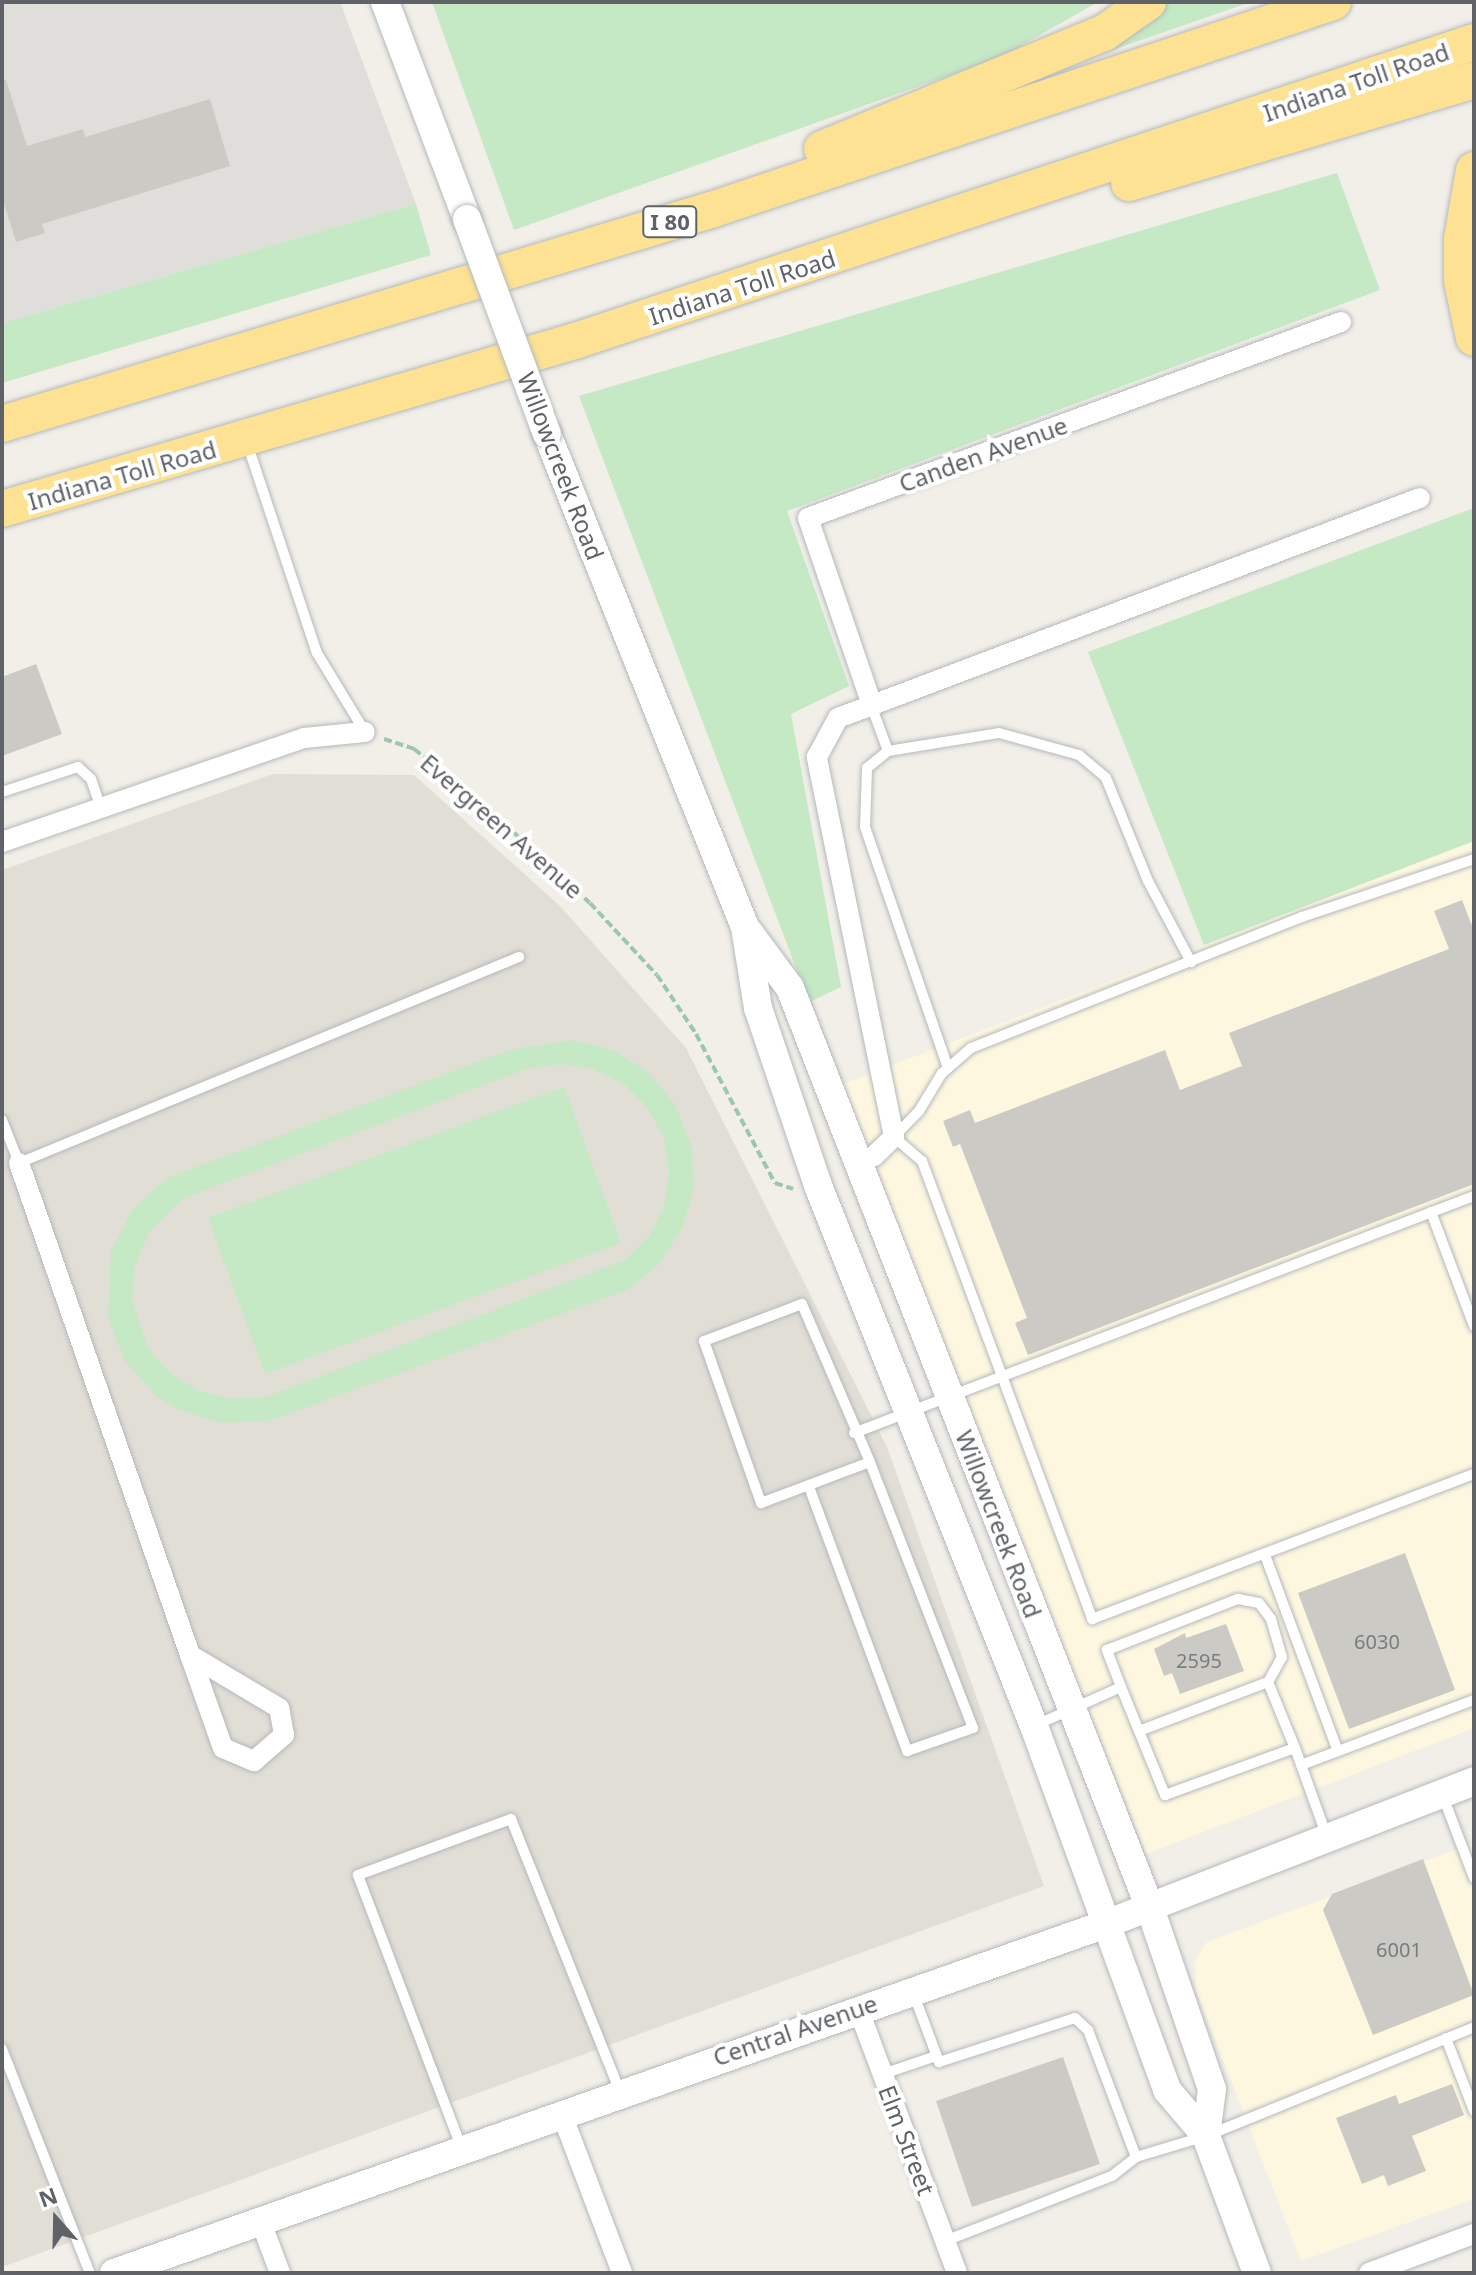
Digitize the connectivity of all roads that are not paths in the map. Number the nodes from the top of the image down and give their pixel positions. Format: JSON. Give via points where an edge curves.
{"nodes":[{"id":1,"x":385,"y":2,"type":"edge"},
{"id":2,"x":1148,"y":2,"type":"edge"},
{"id":3,"x":1333,"y":2,"type":"edge"},
{"id":4,"x":1474,"y":42,"type":"edge"},
{"id":5,"x":1474,"y":80,"type":"edge"},
{"id":6,"x":1474,"y":170,"type":"edge"},
{"id":7,"x":711,"y":210,"type":"junction"},
{"id":8,"x":863,"y":248,"type":"junction"},
{"id":9,"x":1341,"y":322,"type":"dead end"},
{"id":10,"x":1474,"y":338,"type":"edge"},
{"id":11,"x":2,"y":424,"type":"edge"},
{"id":12,"x":246,"y":439,"type":"junction"},
{"id":13,"x":1420,"y":498,"type":"dead end"},
{"id":14,"x":2,"y":509,"type":"edge"},
{"id":15,"x":871,"y":702,"type":"junction"},
{"id":16,"x":365,"y":732,"type":"joint"},
{"id":17,"x":888,"y":751,"type":"junction"},
{"id":18,"x":2,"y":792,"type":"edge"},
{"id":19,"x":101,"y":808,"type":"junction"},
{"id":20,"x":2,"y":842,"type":"edge"},
{"id":21,"x":1474,"y":859,"type":"edge"},
{"id":22,"x":745,"y":927,"type":"junction"},
{"id":23,"x":519,"y":957,"type":"dead end"},
{"id":24,"x":1191,"y":962,"type":"junction"},
{"id":25,"x":948,"y":1068,"type":"junction"},
{"id":26,"x":2,"y":1120,"type":"edge"},
{"id":27,"x":894,"y":1137,"type":"junction"},
{"id":28,"x":19,"y":1163,"type":"junction"},
{"id":29,"x":855,"y":1163,"type":"junction"},
{"id":30,"x":1474,"y":1196,"type":"edge"},
{"id":31,"x":1431,"y":1212,"type":"junction"},
{"id":32,"x":1474,"y":1326,"type":"edge"},
{"id":33,"x":998,"y":1374,"type":"junction"},
{"id":34,"x":949,"y":1394,"type":"junction"},
{"id":35,"x":908,"y":1410,"type":"junction"},
{"id":36,"x":854,"y":1433,"type":"junction"},
{"id":37,"x":870,"y":1462,"type":"junction"},
{"id":38,"x":1474,"y":1474,"type":"edge"},
{"id":39,"x":809,"y":1487,"type":"junction"},
{"id":40,"x":1265,"y":1555,"type":"junction"},
{"id":41,"x":190,"y":1655,"type":"junction"},
{"id":42,"x":1268,"y":1682,"type":"junction"},
{"id":43,"x":1121,"y":1687,"type":"junction"},
{"id":44,"x":1474,"y":1700,"type":"edge"},
{"id":45,"x":1073,"y":1711,"type":"junction"},
{"id":46,"x":1034,"y":1726,"type":"junction"},
{"id":47,"x":1139,"y":1731,"type":"junction"},
{"id":48,"x":1295,"y":1748,"type":"junction"},
{"id":49,"x":1338,"y":1751,"type":"junction"},
{"id":50,"x":1301,"y":1765,"type":"junction"},
{"id":51,"x":1474,"y":1781,"type":"edge"},
{"id":52,"x":1442,"y":1793,"type":"junction"},
{"id":53,"x":1327,"y":1837,"type":"junction"},
{"id":54,"x":1474,"y":1878,"type":"edge"},
{"id":55,"x":1150,"y":1908,"type":"junction"},
{"id":56,"x":1106,"y":1924,"type":"junction"},
{"id":57,"x":912,"y":1989,"type":"junction"},
{"id":58,"x":858,"y":2008,"type":"junction"},
{"id":59,"x":1474,"y":2027,"type":"edge"},
{"id":60,"x":1446,"y":2038,"type":"junction"},
{"id":61,"x":2,"y":2050,"type":"edge"},
{"id":62,"x":936,"y":2056,"type":"junction"},
{"id":63,"x":883,"y":2074,"type":"junction"},
{"id":64,"x":620,"y":2091,"type":"junction"},
{"id":65,"x":1474,"y":2111,"type":"edge"},
{"id":66,"x":561,"y":2112,"type":"junction"},
{"id":67,"x":1206,"y":2136,"type":"junction"},
{"id":68,"x":462,"y":2150,"type":"junction"},
{"id":69,"x":1136,"y":2157,"type":"junction"},
{"id":70,"x":262,"y":2225,"type":"junction"},
{"id":71,"x":1474,"y":2234,"type":"edge"},
{"id":72,"x":945,"y":2241,"type":"junction"},
{"id":73,"x":90,"y":2273,"type":"edge"},
{"id":74,"x":114,"y":2273,"type":"edge"},
{"id":75,"x":280,"y":2273,"type":"edge"},
{"id":76,"x":622,"y":2273,"type":"edge"},
{"id":77,"x":957,"y":2273,"type":"edge"},
{"id":78,"x":1257,"y":2273,"type":"edge"},
{"id":79,"x":1369,"y":2273,"type":"edge"}],
"edges":[{"from":1,"to":22,"type":"main road","name":"Willowcreek Road","bridge":true,"via":[[547,434]]},
{"from":2,"to":7,"type":"highway","via":[[1104,33],[813,153]]},
{"from":3,"to":7,"type":"highway","number":"I 80"},
{"from":4,"to":8,"type":"highway","name":"Indiana Toll Road"},
{"from":5,"to":8,"type":"highway","via":[[1086,196]]},
{"from":6,"to":10,"type":"highway","via":[[1462,239],[1462,281]]},
{"from":7,"to":11,"type":"highway","number":"I 80"},
{"from":8,"to":12,"type":"highway","name":"Indiana Toll Road"},
{"from":9,"to":15,"type":"street","name":"Canden Avenue","via":[[808,518]]},
{"from":12,"to":14,"type":"highway","name":"Indiana Toll Road"},
{"from":12,"to":16,"type":"lane","via":[[317,653]]},
{"from":13,"to":15,"type":"street"},
{"from":15,"to":17,"type":"lane"},
{"from":15,"to":27,"type":"street","via":[[838,718],[817,757]]},
{"from":16,"to":19,"type":"street","via":[[304,738]]},
{"from":17,"to":24,"type":"lane","via":[[999,733],[1079,755],[1106,778],[1148,881]]},
{"from":17,"to":25,"type":"lane","via":[[867,768],[865,827]]},
{"from":18,"to":19,"type":"lane","via":[[78,767],[91,779]]},
{"from":19,"to":20,"type":"street"},
{"from":21,"to":24,"type":"lane","via":[[1302,917]]},
{"from":22,"to":29,"type":"main road","name":"Willowcreek Road","via":[[790,988]]},
{"from":22,"to":35,"type":"main road","name":"Willowcreek Road","via":[[758,1008],[819,1188]]},
{"from":23,"to":28,"type":"lane"},
{"from":24,"to":25,"type":"lane","via":[[971,1048]]},
{"from":25,"to":27,"type":"lane"},
{"from":26,"to":28,"type":"lane"},
{"from":27,"to":29,"type":"street","via":[[874,1156]]},
{"from":27,"to":33,"type":"lane","via":[[922,1161]]},
{"from":28,"to":41,"type":"street"},
{"from":29,"to":34,"type":"main road","name":"Willowcreek Road"},
{"from":30,"to":31,"type":"lane"},
{"from":31,"to":32,"type":"lane"},
{"from":31,"to":33,"type":"lane"},
{"from":33,"to":34,"type":"lane"},
{"from":33,"to":40,"type":"lane","via":[[1092,1619]]},
{"from":34,"to":35,"type":"lane"},
{"from":34,"to":45,"type":"main road","name":"Willowcreek Road"},
{"from":35,"to":36,"type":"lane"},
{"from":35,"to":46,"type":"main road","name":"Willowcreek Road"},
{"from":36,"to":37,"type":"lane"},
{"from":36,"to":39,"type":"lane","via":[[802,1304],[704,1341],[761,1503]]},
{"from":37,"to":39,"type":"lane"},
{"from":37,"to":39,"type":"lane","via":[[973,1728],[907,1751]]},
{"from":38,"to":40,"type":"lane"},
{"from":40,"to":49,"type":"lane"},
{"from":41,"to":41,"type":"street","via":[[223,1748],[254,1761],[284,1735],[279,1708]]},
{"from":42,"to":43,"type":"lane","via":[[1282,1657],[1279,1640],[1259,1603],[1238,1599],[1107,1650]]},
{"from":42,"to":47,"type":"lane"},
{"from":42,"to":48,"type":"lane"},
{"from":43,"to":45,"type":"lane"},
{"from":43,"to":47,"type":"lane"},
{"from":44,"to":49,"type":"lane"},
{"from":45,"to":46,"type":"lane"},
{"from":45,"to":55,"type":"main road","name":"Willowcreek Road"},
{"from":46,"to":56,"type":"main road","name":"Willowcreek Road"},
{"from":47,"to":48,"type":"lane","via":[[1165,1795]]},
{"from":48,"to":50,"type":"lane"},
{"from":49,"to":50,"type":"lane"},
{"from":50,"to":53,"type":"lane"},
{"from":51,"to":52,"type":"main road","name":"Central Avenue"},
{"from":52,"to":53,"type":"main road","name":"Central Avenue"},
{"from":52,"to":54,"type":"lane"},
{"from":53,"to":55,"type":"main road","name":"Central Avenue"},
{"from":55,"to":56,"type":"main road","name":"Central Avenue"},
{"from":55,"to":67,"type":"main road","name":"Willowcreek Road","via":[[1212,2089]]},
{"from":56,"to":57,"type":"main road","name":"Central Avenue"},
{"from":56,"to":67,"type":"main road","name":"Willowcreek Road","via":[[1167,2090]]},
{"from":57,"to":58,"type":"main road","name":"Central Avenue"},
{"from":57,"to":62,"type":"lane"},
{"from":58,"to":63,"type":"street","name":"Elm Street"},
{"from":58,"to":64,"type":"main road","name":"Central Avenue"},
{"from":59,"to":60,"type":"lane"},
{"from":60,"to":65,"type":"lane"},
{"from":60,"to":67,"type":"lane"},
{"from":61,"to":73,"type":"lane"},
{"from":62,"to":63,"type":"lane"},
{"from":62,"to":69,"type":"lane","via":[[939,2062],[1075,2018],[1088,2030]]},
{"from":63,"to":72,"type":"street","name":"Elm Street"},
{"from":64,"to":66,"type":"main road","name":"Central Avenue"},
{"from":64,"to":68,"type":"lane","via":[[511,1819],[358,1875]]},
{"from":66,"to":68,"type":"main road","name":"Central Avenue"},
{"from":66,"to":76,"type":"street"},
{"from":67,"to":69,"type":"lane"},
{"from":67,"to":78,"type":"main road","name":"Willowcreek Road"},
{"from":68,"to":70,"type":"main road","name":"Central Avenue"},
{"from":69,"to":72,"type":"lane","via":[[1112,2176]]},
{"from":70,"to":74,"type":"main road","name":"Central Avenue"},
{"from":70,"to":75,"type":"street"},
{"from":71,"to":79,"type":"street"},
{"from":72,"to":77,"type":"street","name":"Elm Street"}]}
